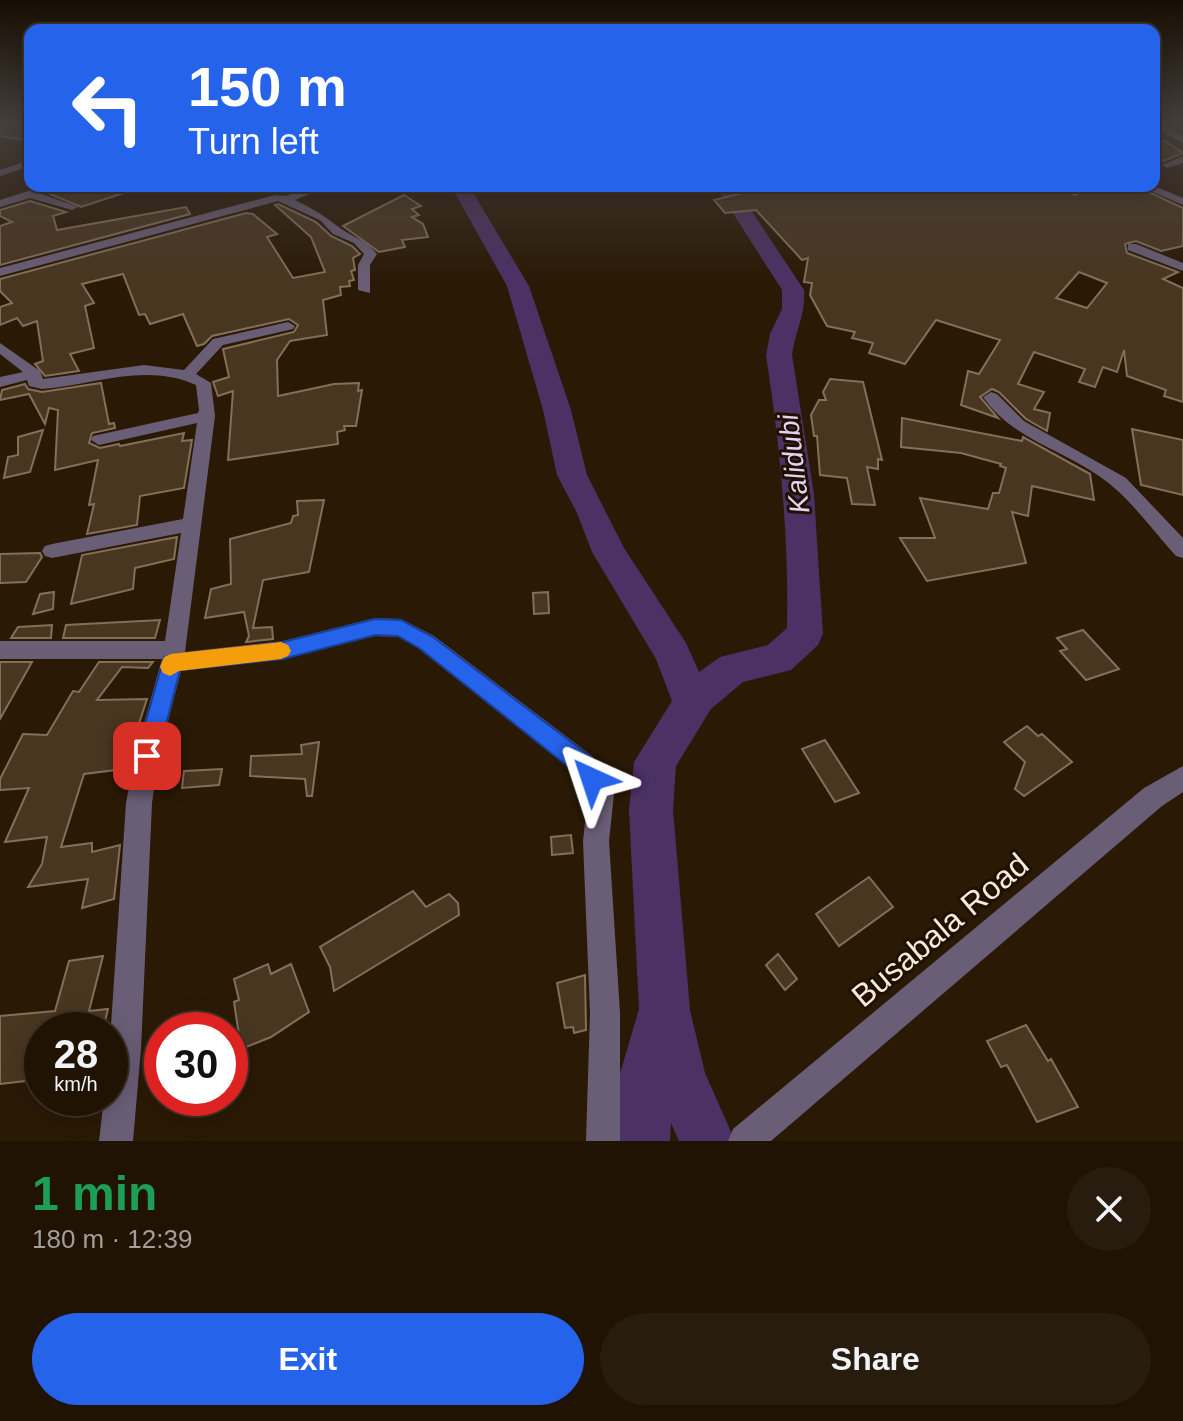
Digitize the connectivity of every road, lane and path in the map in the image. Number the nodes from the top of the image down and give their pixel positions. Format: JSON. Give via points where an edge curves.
{"nodes":[{"id":1,"x":36,"y":192,"type":"edge"},
{"id":2,"x":274,"y":192,"type":"edge"},
{"id":3,"x":302,"y":192,"type":"edge"},
{"id":4,"x":1159,"y":192,"type":"edge"},
{"id":5,"x":30,"y":194,"type":"junction"},
{"id":6,"x":283,"y":198,"type":"junction"},
{"id":7,"x":1183,"y":202,"type":"edge"},
{"id":8,"x":0,"y":204,"type":"edge"},
{"id":9,"x":72,"y":207,"type":"dead end"},
{"id":10,"x":1132,"y":247,"type":"dead end"},
{"id":11,"x":1183,"y":267,"type":"edge"},
{"id":12,"x":0,"y":272,"type":"edge"},
{"id":13,"x":365,"y":290,"type":"dead end"},
{"id":14,"x":288,"y":326,"type":"dead end"},
{"id":15,"x":0,"y":347,"type":"edge"},
{"id":16,"x":35,"y":374,"type":"junction"},
{"id":17,"x":188,"y":374,"type":"junction"},
{"id":18,"x":0,"y":382,"type":"edge"},
{"id":19,"x":991,"y":397,"type":"dead end"},
{"id":20,"x":207,"y":416,"type":"junction"},
{"id":21,"x":99,"y":440,"type":"dead end"},
{"id":22,"x":193,"y":524,"type":"junction"},
{"id":23,"x":52,"y":551,"type":"dead end"},
{"id":24,"x":1183,"y":551,"type":"edge"},
{"id":25,"x":0,"y":650,"type":"edge"},
{"id":26,"x":173,"y":656,"type":"junction"},
{"id":27,"x":1183,"y":778,"type":"edge"},
{"id":28,"x":116,"y":1141,"type":"edge"},
{"id":29,"x":603,"y":1141,"type":"edge"},
{"id":30,"x":745,"y":1141,"type":"edge"}],
"edges":[{"from":1,"to":5,"type":"street"},
{"from":2,"to":6,"type":"street"},
{"from":3,"to":6,"type":"street"},
{"from":4,"to":7,"type":"street"},
{"from":5,"to":8,"type":"street"},
{"from":5,"to":9,"type":"street"},
{"from":6,"to":12,"type":"street"},
{"from":6,"to":13,"type":"street","via":[[324,218],[371,254],[364,265]]},
{"from":10,"to":11,"type":"street"},
{"from":14,"to":17,"type":"street","via":[[218,342]]},
{"from":15,"to":16,"type":"street"},
{"from":16,"to":17,"type":"street","via":[[35,383],[42,384],[132,371]]},
{"from":16,"to":18,"type":"street"},
{"from":17,"to":20,"type":"street","via":[[203,383]]},
{"from":19,"to":24,"type":"street","via":[[1010,419],[1121,482]]},
{"from":20,"to":21,"type":"street"},
{"from":20,"to":22,"type":"street"},
{"from":22,"to":23,"type":"street"},
{"from":22,"to":26,"type":"street"},
{"from":25,"to":26,"type":"street"},
{"from":26,"to":28,"type":"street","via":[[139,803]]},
{"from":26,"to":29,"type":"street","via":[[283,650],[375,627],[401,628],[583,764],[601,794],[596,841],[605,1013]]},
{"from":27,"to":30,"type":"street","name":"Busabala Road","via":[[1153,797]]}]}
